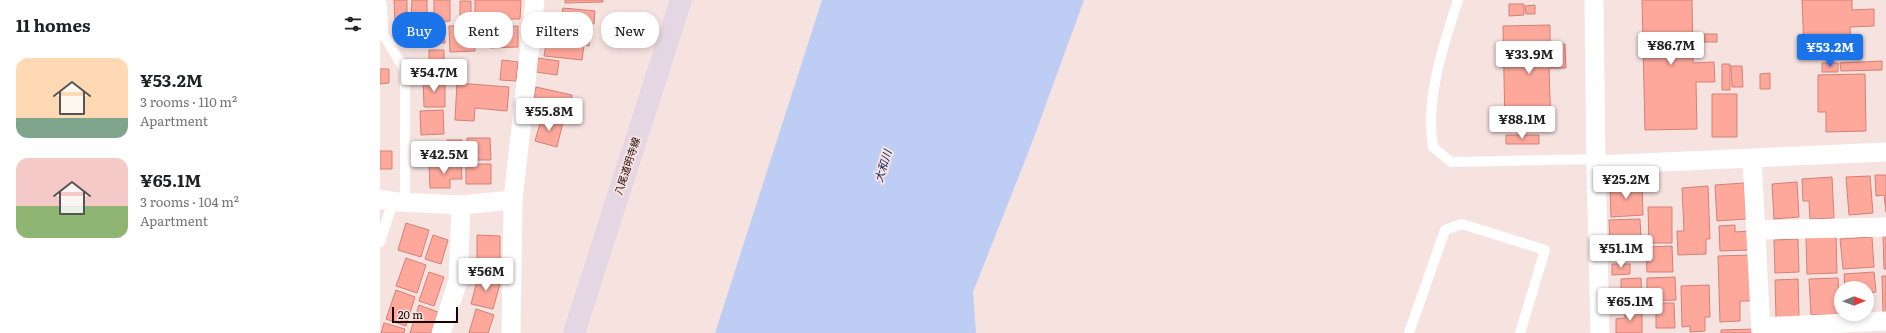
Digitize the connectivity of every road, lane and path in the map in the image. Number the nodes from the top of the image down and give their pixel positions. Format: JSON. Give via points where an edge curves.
{"nodes":[{"id":1,"x":535,"y":0,"type":"edge"},
{"id":2,"x":681,"y":0,"type":"edge"},
{"id":3,"x":1458,"y":0,"type":"edge"},
{"id":4,"x":1594,"y":0,"type":"edge"},
{"id":5,"x":380,"y":2,"type":"edge"},
{"id":6,"x":1886,"y":152,"type":"edge"},
{"id":7,"x":1752,"y":158,"type":"junction"},
{"id":8,"x":1596,"y":162,"type":"junction"},
{"id":9,"x":513,"y":200,"type":"junction"},
{"id":10,"x":393,"y":201,"type":"edge"},
{"id":11,"x":461,"y":205,"type":"junction"},
{"id":12,"x":1886,"y":227,"type":"edge"},
{"id":13,"x":1756,"y":230,"type":"junction"},
{"id":14,"x":380,"y":242,"type":"edge"},
{"id":15,"x":1886,"y":321,"type":"edge"},
{"id":16,"x":1761,"y":330,"type":"edge"},
{"id":17,"x":442,"y":333,"type":"edge"},
{"id":18,"x":512,"y":333,"type":"edge"},
{"id":19,"x":574,"y":333,"type":"edge"},
{"id":20,"x":1409,"y":333,"type":"edge"},
{"id":21,"x":1520,"y":333,"type":"edge"},
{"id":22,"x":1600,"y":333,"type":"edge"}],
"edges":[{"from":1,"to":9,"type":"street"},
{"from":2,"to":19,"type":"main road","name":"八尾道明寺線"},
{"from":3,"to":8,"type":"lane","via":[[1440,54],[1430,127],[1433,147],[1451,162]]},
{"from":4,"to":8,"type":"street"},
{"from":5,"to":10,"type":"lane","via":[[383,34],[405,70]]},
{"from":6,"to":7,"type":"street"},
{"from":7,"to":8,"type":"street"},
{"from":7,"to":13,"type":"street"},
{"from":8,"to":22,"type":"street"},
{"from":9,"to":11,"type":"street"},
{"from":9,"to":18,"type":"street"},
{"from":10,"to":11,"type":"street"},
{"from":10,"to":14,"type":"lane"},
{"from":11,"to":17,"type":"street","via":[[458,281]]},
{"from":12,"to":13,"type":"street"},
{"from":13,"to":16,"type":"street"},
{"from":15,"to":16,"type":"street"},
{"from":20,"to":21,"type":"lane","via":[[1445,230],[1462,224],[1546,250]]}]}
